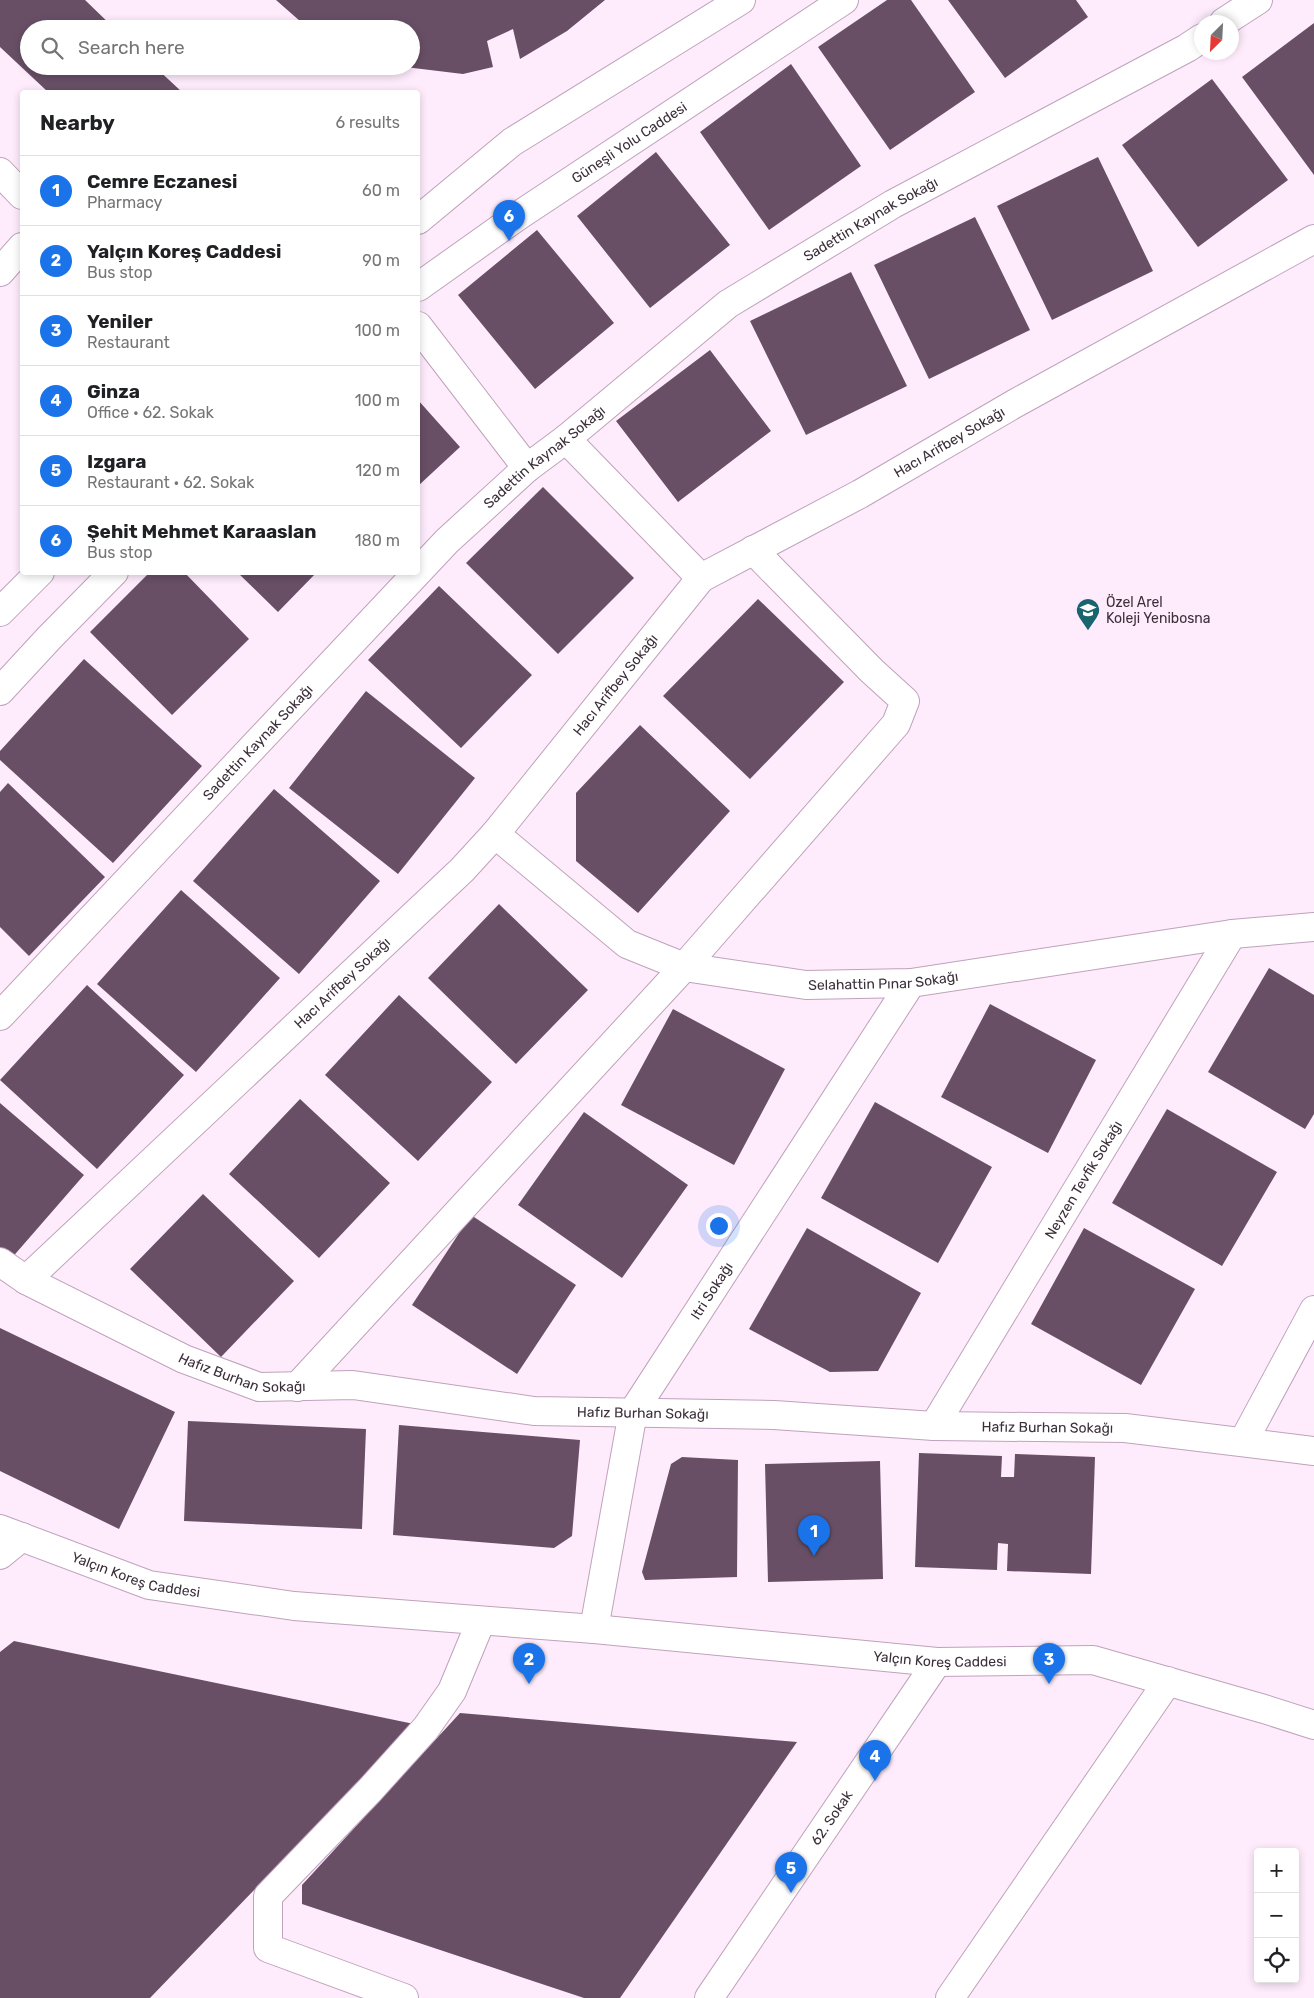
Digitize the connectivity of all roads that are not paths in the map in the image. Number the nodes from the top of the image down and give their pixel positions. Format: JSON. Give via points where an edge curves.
{"nodes":[{"id":1,"x":741,"y":0,"type":"edge"},
{"id":2,"x":844,"y":0,"type":"edge"},
{"id":3,"x":1258,"y":0,"type":"edge"},
{"id":4,"x":1235,"y":15,"type":"edge"},
{"id":5,"x":1194,"y":43,"type":"edge"},
{"id":6,"x":0,"y":172,"type":"edge"},
{"id":7,"x":20,"y":193,"type":"edge"},
{"id":8,"x":420,"y":218,"type":"edge"},
{"id":9,"x":1314,"y":239,"type":"edge"},
{"id":10,"x":20,"y":249,"type":"edge"},
{"id":11,"x":0,"y":272,"type":"edge"},
{"id":12,"x":420,"y":286,"type":"edge"},
{"id":13,"x":420,"y":329,"type":"edge"},
{"id":14,"x":566,"y":439,"type":"junction"},
{"id":15,"x":527,"y":468,"type":"junction"},
{"id":16,"x":753,"y":550,"type":"junction"},
{"id":17,"x":420,"y":570,"type":"edge"},
{"id":18,"x":37,"y":575,"type":"edge"},
{"id":19,"x":111,"y":575,"type":"edge"},
{"id":20,"x":416,"y":575,"type":"edge"},
{"id":21,"x":701,"y":578,"type":"junction"},
{"id":22,"x":0,"y":612,"type":"edge"},
{"id":23,"x":0,"y":691,"type":"edge"},
{"id":24,"x":495,"y":834,"type":"junction"},
{"id":25,"x":1314,"y":927,"type":"edge"},
{"id":26,"x":1232,"y":934,"type":"junction"},
{"id":27,"x":684,"y":966,"type":"junction"},
{"id":28,"x":911,"y":983,"type":"junction"},
{"id":29,"x":2,"y":1009,"type":"edge"},
{"id":30,"x":0,"y":1262,"type":"edge"},
{"id":31,"x":26,"y":1280,"type":"junction"},
{"id":32,"x":1314,"y":1310,"type":"edge"},
{"id":33,"x":297,"y":1387,"type":"junction"},
{"id":34,"x":633,"y":1412,"type":"junction"},
{"id":35,"x":934,"y":1426,"type":"junction"},
{"id":36,"x":1243,"y":1442,"type":"junction"},
{"id":37,"x":1314,"y":1451,"type":"edge"},
{"id":38,"x":11,"y":1533,"type":"edge"},
{"id":39,"x":0,"y":1555,"type":"edge"},
{"id":40,"x":481,"y":1621,"type":"junction"},
{"id":41,"x":594,"y":1629,"type":"junction"},
{"id":42,"x":937,"y":1662,"type":"junction"},
{"id":43,"x":1168,"y":1682,"type":"junction"},
{"id":44,"x":1314,"y":1725,"type":"edge"},
{"id":45,"x":404,"y":1998,"type":"edge"},
{"id":46,"x":709,"y":1998,"type":"edge"},
{"id":47,"x":950,"y":1998,"type":"edge"}],
"edges":[{"from":1,"to":8,"type":"street","via":[[512,142]]},
{"from":2,"to":12,"type":"street","name":"Güneşli Yolu Caddesi","via":[[518,216]]},
{"from":3,"to":4,"type":"street"},
{"from":5,"to":14,"type":"street","name":"Sadettin Kaynak Sokağı","via":[[893,204],[728,304]]},
{"from":6,"to":7,"type":"street"},
{"from":9,"to":16,"type":"street","name":"Hacı Arifbey Sokağı","via":[[1014,404],[860,494]]},
{"from":10,"to":11,"type":"street"},
{"from":13,"to":15,"type":"street"},
{"from":14,"to":15,"type":"street","name":"Sadettin Kaynak Sokağı"},
{"from":14,"to":21,"type":"street"},
{"from":15,"to":17,"type":"street","name":"Sadettin Kaynak Sokağı"},
{"from":16,"to":21,"type":"street","name":"Hacı Arifbey Sokağı"},
{"from":16,"to":27,"type":"street","via":[[872,671],[906,701],[896,724]]},
{"from":18,"to":22,"type":"street"},
{"from":19,"to":23,"type":"street"},
{"from":20,"to":29,"type":"street","name":"Sadettin Kaynak Sokağı"},
{"from":21,"to":24,"type":"street","name":"Hacı Arifbey Sokağı"},
{"from":24,"to":27,"type":"street","name":"Selahattin Pınar Sokağı","via":[[627,944]]},
{"from":24,"to":31,"type":"street","name":"Hacı Arifbey Sokağı","via":[[462,870]]},
{"from":25,"to":26,"type":"street","name":"Selahattin Pınar Sokağı"},
{"from":26,"to":28,"type":"street","name":"Selahattin Pınar Sokağı"},
{"from":26,"to":35,"type":"street","name":"Neyzen Tevfik Sokağı"},
{"from":27,"to":28,"type":"street","name":"Selahattin Pınar Sokağı","via":[[806,985]]},
{"from":27,"to":33,"type":"street"},
{"from":28,"to":34,"type":"street","name":"Itri Sokağı"},
{"from":30,"to":31,"type":"street","name":"Hafız Burhan Sokağı"},
{"from":31,"to":33,"type":"street","name":"Hafız Burhan Sokağı","via":[[184,1359],[259,1387]]},
{"from":32,"to":36,"type":"street"},
{"from":33,"to":34,"type":"street","name":"Hafız Burhan Sokağı","via":[[353,1386],[534,1411]]},
{"from":34,"to":35,"type":"street","name":"Hafız Burhan Sokağı","via":[[774,1415]]},
{"from":34,"to":41,"type":"street","name":"Itri Sokağı"},
{"from":35,"to":36,"type":"street","name":"Hafız Burhan Sokağı","via":[[1126,1428]]},
{"from":36,"to":37,"type":"street","name":"Hafız Burhan Sokağı"},
{"from":38,"to":39,"type":"street"},
{"from":38,"to":40,"type":"street","name":"Yalçın Koreş Caddesi","via":[[149,1585],[294,1606]]},
{"from":40,"to":41,"type":"street","name":"Yalçın Koreş Caddesi"},
{"from":40,"to":45,"type":"street","via":[[452,1691],[426,1728],[268,1896],[268,1948]]},
{"from":41,"to":42,"type":"street","name":"Yalçın Koreş Caddesi"},
{"from":42,"to":43,"type":"street","name":"Yalçın Koreş Caddesi","via":[[1094,1660]]},
{"from":42,"to":46,"type":"street","name":"62. Sokak"},
{"from":43,"to":44,"type":"street","name":"Yalçın Koreş Caddesi"},
{"from":43,"to":47,"type":"street"}]}
